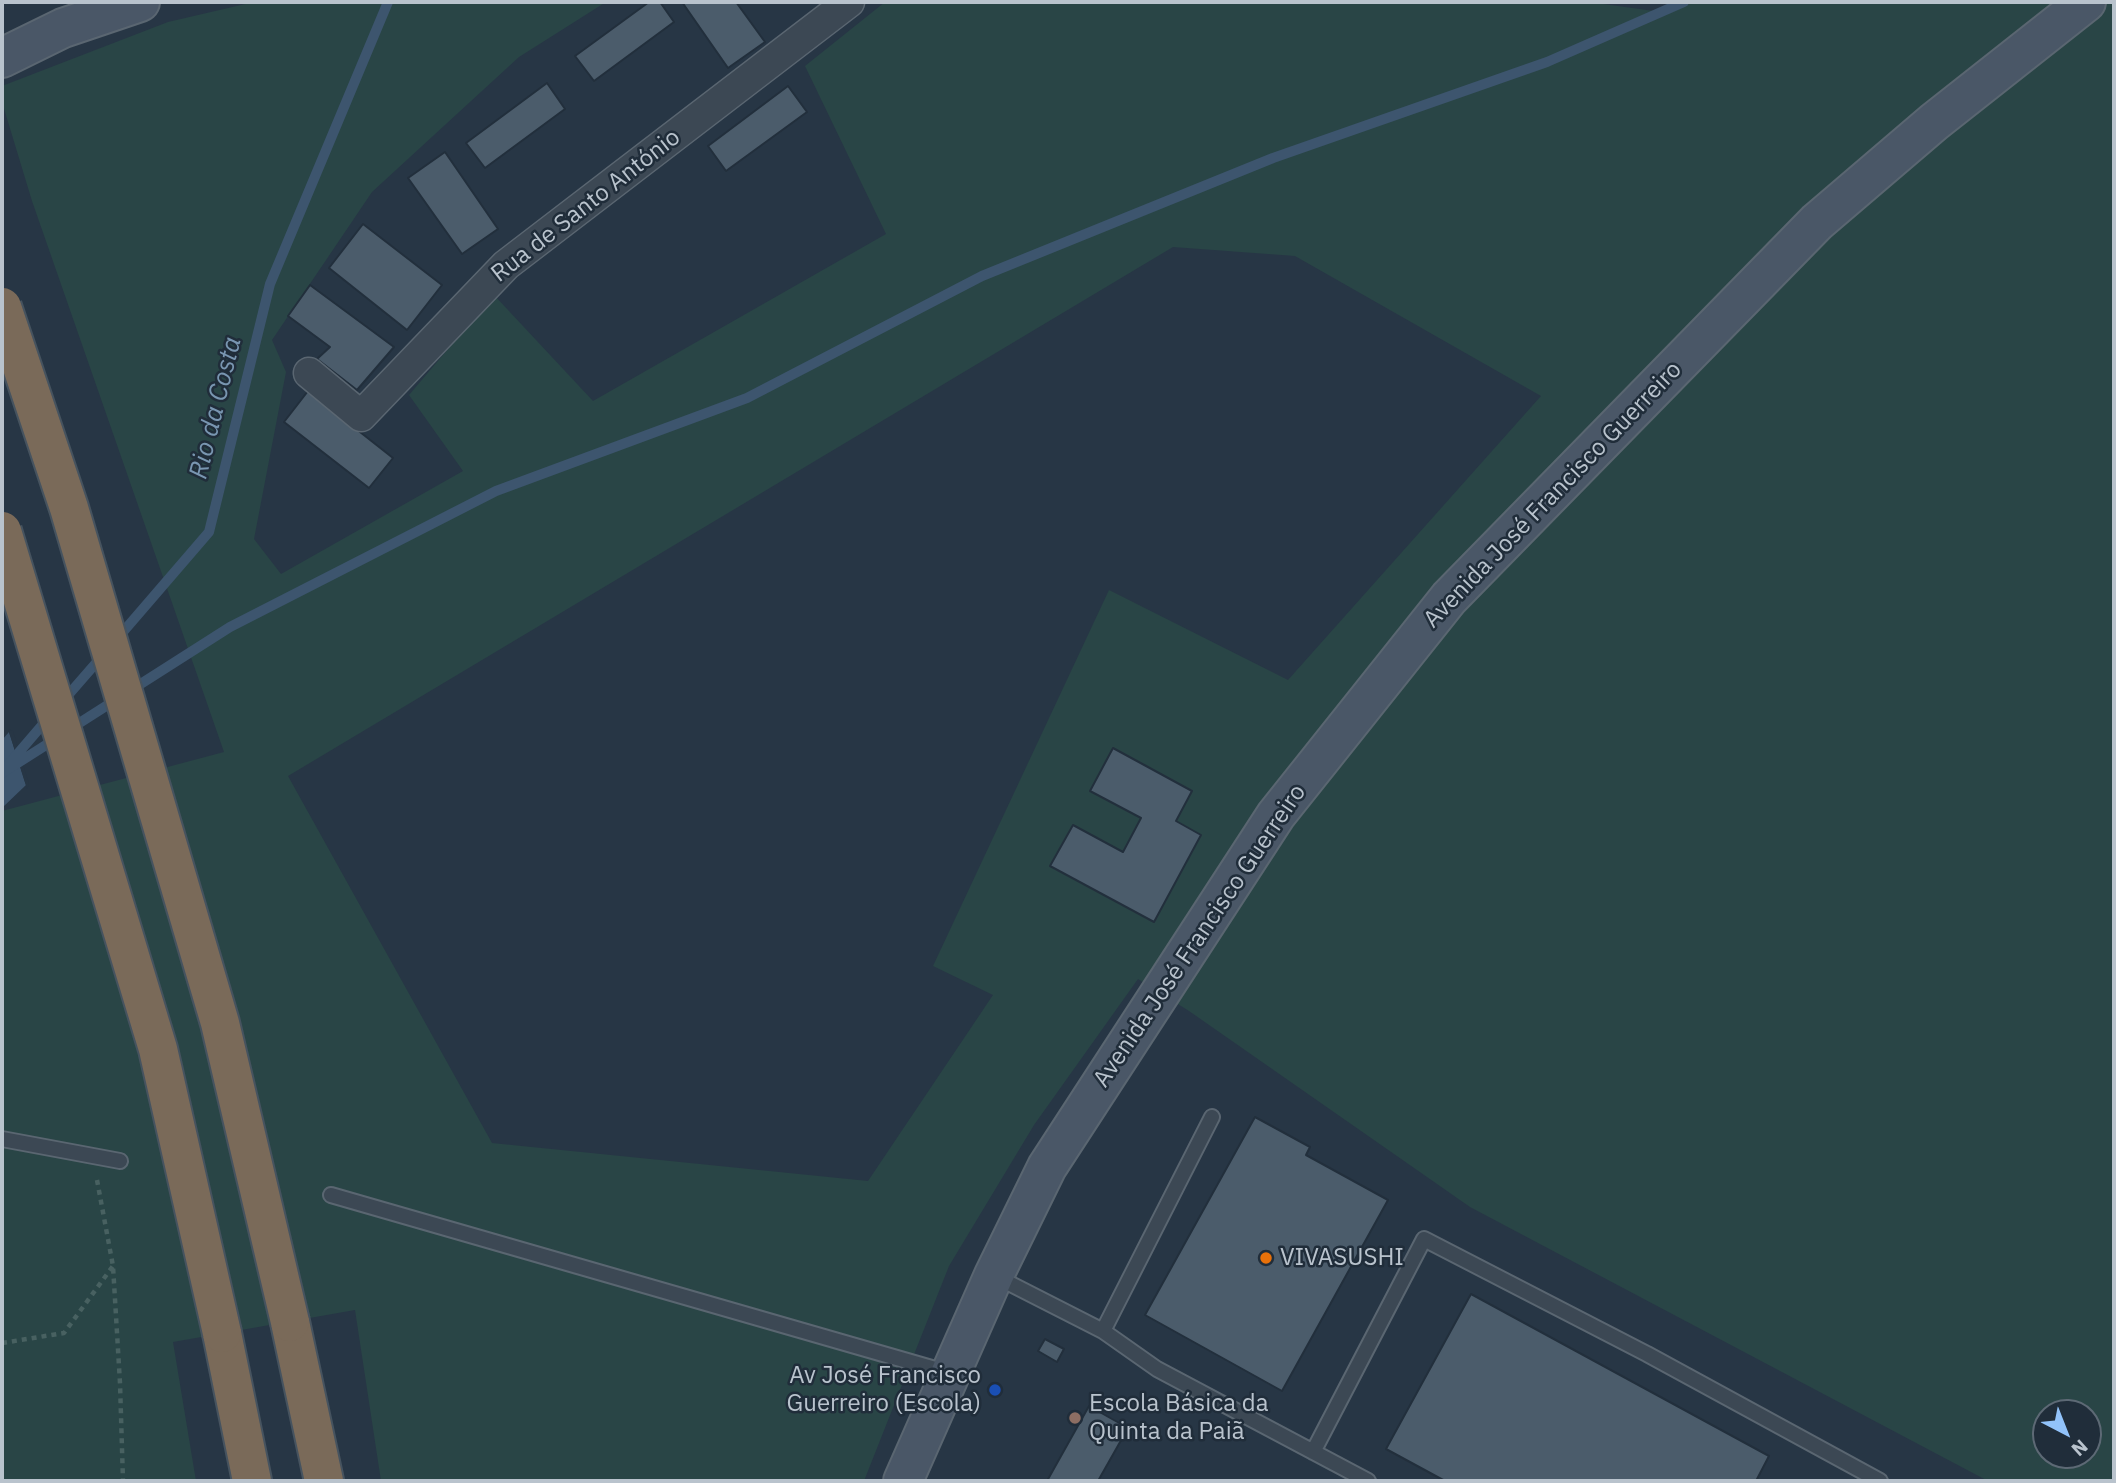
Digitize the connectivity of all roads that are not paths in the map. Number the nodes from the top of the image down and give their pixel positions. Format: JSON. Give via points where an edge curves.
{"nodes":[{"id":1,"x":140,"y":2,"type":"edge"},
{"id":2,"x":849,"y":2,"type":"edge"},
{"id":3,"x":2086,"y":2,"type":"edge"},
{"id":4,"x":2,"y":58,"type":"edge"},
{"id":5,"x":2,"y":307,"type":"edge"},
{"id":6,"x":309,"y":373,"type":"dead end"},
{"id":7,"x":2,"y":531,"type":"edge"},
{"id":8,"x":1212,"y":1116,"type":"dead end"},
{"id":9,"x":2,"y":1139,"type":"edge"},
{"id":10,"x":120,"y":1160,"type":"dead end"},
{"id":11,"x":331,"y":1195,"type":"dead end"},
{"id":12,"x":994,"y":1275,"type":"junction"},
{"id":13,"x":1103,"y":1331,"type":"junction"},
{"id":14,"x":950,"y":1374,"type":"junction"},
{"id":15,"x":1313,"y":1452,"type":"junction"},
{"id":16,"x":252,"y":1481,"type":"edge"},
{"id":17,"x":324,"y":1481,"type":"edge"},
{"id":18,"x":903,"y":1481,"type":"edge"},
{"id":19,"x":1368,"y":1481,"type":"edge"},
{"id":20,"x":1881,"y":1481,"type":"edge"}],
"edges":[{"from":1,"to":4,"type":"main road","via":[[63,29]]},
{"from":2,"to":6,"type":"street","name":"Rua de Santo António","via":[[506,265],[361,416]]},
{"from":3,"to":12,"type":"main road","name":"Avenida José Francisco Guerreiro","via":[[1817,222],[1449,598],[1276,815],[1047,1167]]},
{"from":5,"to":17,"type":"highway","bridge":true,"via":[[69,508],[220,1023]]},
{"from":7,"to":16,"type":"highway","bridge":true,"via":[[158,1049]]},
{"from":8,"to":13,"type":"lane"},
{"from":9,"to":10,"type":"lane"},
{"from":11,"to":14,"type":"lane"},
{"from":12,"to":13,"type":"lane"},
{"from":12,"to":14,"type":"main road","name":"Avenida José Francisco Guerreiro"},
{"from":13,"to":15,"type":"lane","via":[[1157,1369]]},
{"from":14,"to":18,"type":"main road","name":"Avenida José Francisco Guerreiro"},
{"from":15,"to":19,"type":"lane"},
{"from":15,"to":20,"type":"lane","via":[[1424,1239]]}]}
